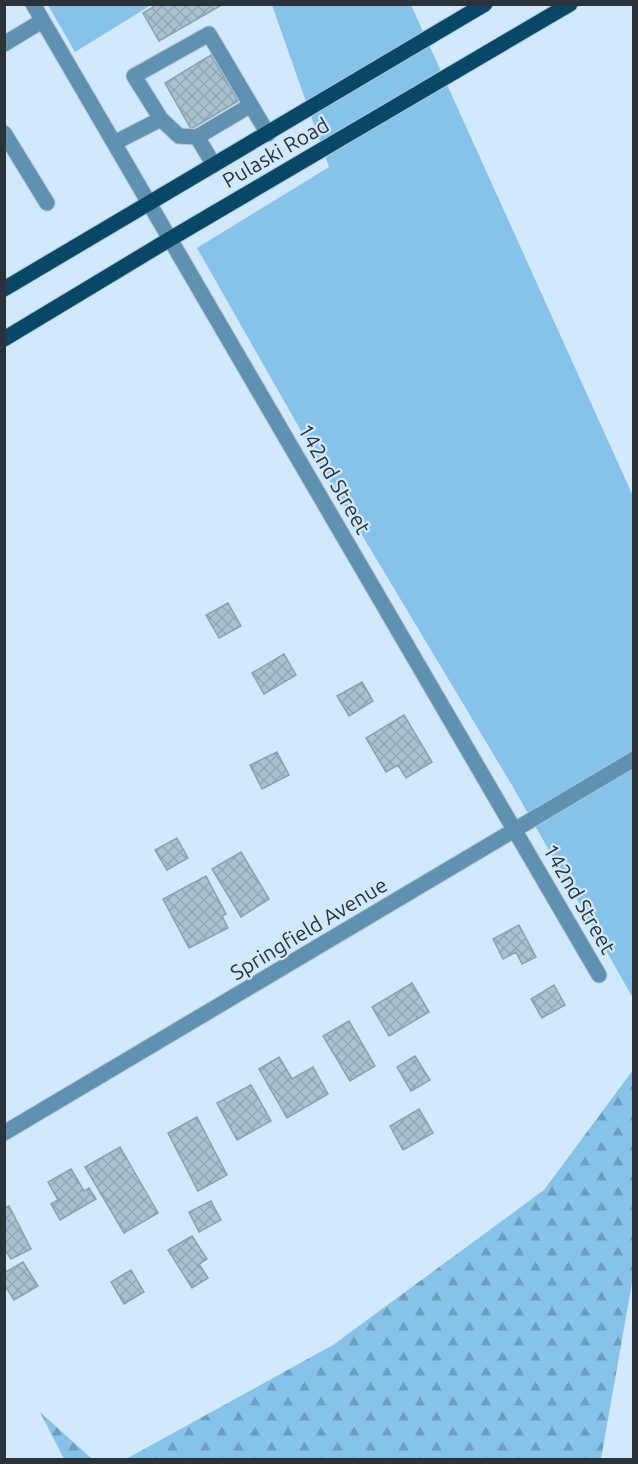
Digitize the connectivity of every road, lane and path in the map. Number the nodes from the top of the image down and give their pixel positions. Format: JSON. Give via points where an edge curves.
{"nodes":[{"id":1,"x":33,"y":4,"type":"edge"},
{"id":2,"x":485,"y":4,"type":"edge"},
{"id":3,"x":570,"y":4,"type":"edge"},
{"id":4,"x":468,"y":9,"type":"edge"},
{"id":5,"x":42,"y":21,"type":"junction"},
{"id":6,"x":4,"y":44,"type":"edge"},
{"id":7,"x":251,"y":105,"type":"junction"},
{"id":8,"x":161,"y":119,"type":"junction"},
{"id":9,"x":4,"y":133,"type":"edge"},
{"id":10,"x":268,"y":134,"type":"junction"},
{"id":11,"x":197,"y":137,"type":"junction"},
{"id":12,"x":114,"y":143,"type":"junction"},
{"id":13,"x":214,"y":165,"type":"junction"},
{"id":14,"x":47,"y":203,"type":"dead end"},
{"id":15,"x":149,"y":203,"type":"junction"},
{"id":16,"x":170,"y":239,"type":"junction"},
{"id":17,"x":4,"y":289,"type":"edge"},
{"id":18,"x":4,"y":339,"type":"edge"},
{"id":19,"x":633,"y":759,"type":"edge"},
{"id":20,"x":515,"y":831,"type":"junction"},
{"id":21,"x":599,"y":975,"type":"dead end"},
{"id":22,"x":4,"y":1133,"type":"edge"}],
"edges":[{"from":1,"to":5,"type":"street","name":"142nd Street"},
{"from":2,"to":4,"type":"main road","name":"Pulaski Road"},
{"from":3,"to":16,"type":"main road","name":"Pulaski Road"},
{"from":4,"to":10,"type":"main road","name":"Pulaski Road"},
{"from":5,"to":6,"type":"street"},
{"from":5,"to":12,"type":"street","name":"142nd Street"},
{"from":7,"to":8,"type":"street","via":[[209,34],[134,76]]},
{"from":7,"to":10,"type":"street"},
{"from":7,"to":11,"type":"street"},
{"from":8,"to":11,"type":"street","via":[[180,136]]},
{"from":8,"to":12,"type":"street"},
{"from":9,"to":14,"type":"street"},
{"from":10,"to":13,"type":"main road","name":"Pulaski Road"},
{"from":11,"to":13,"type":"street"},
{"from":12,"to":15,"type":"street","name":"142nd Street"},
{"from":13,"to":15,"type":"main road","name":"Pulaski Road"},
{"from":15,"to":16,"type":"street","name":"142nd Street"},
{"from":15,"to":17,"type":"main road","name":"Pulaski Road"},
{"from":16,"to":18,"type":"main road","name":"Pulaski Road"},
{"from":16,"to":20,"type":"street","name":"142nd Street"},
{"from":19,"to":20,"type":"street","name":"Springfield Avenue"},
{"from":20,"to":21,"type":"street","name":"142nd Street"},
{"from":20,"to":22,"type":"street","name":"Springfield Avenue"}]}
